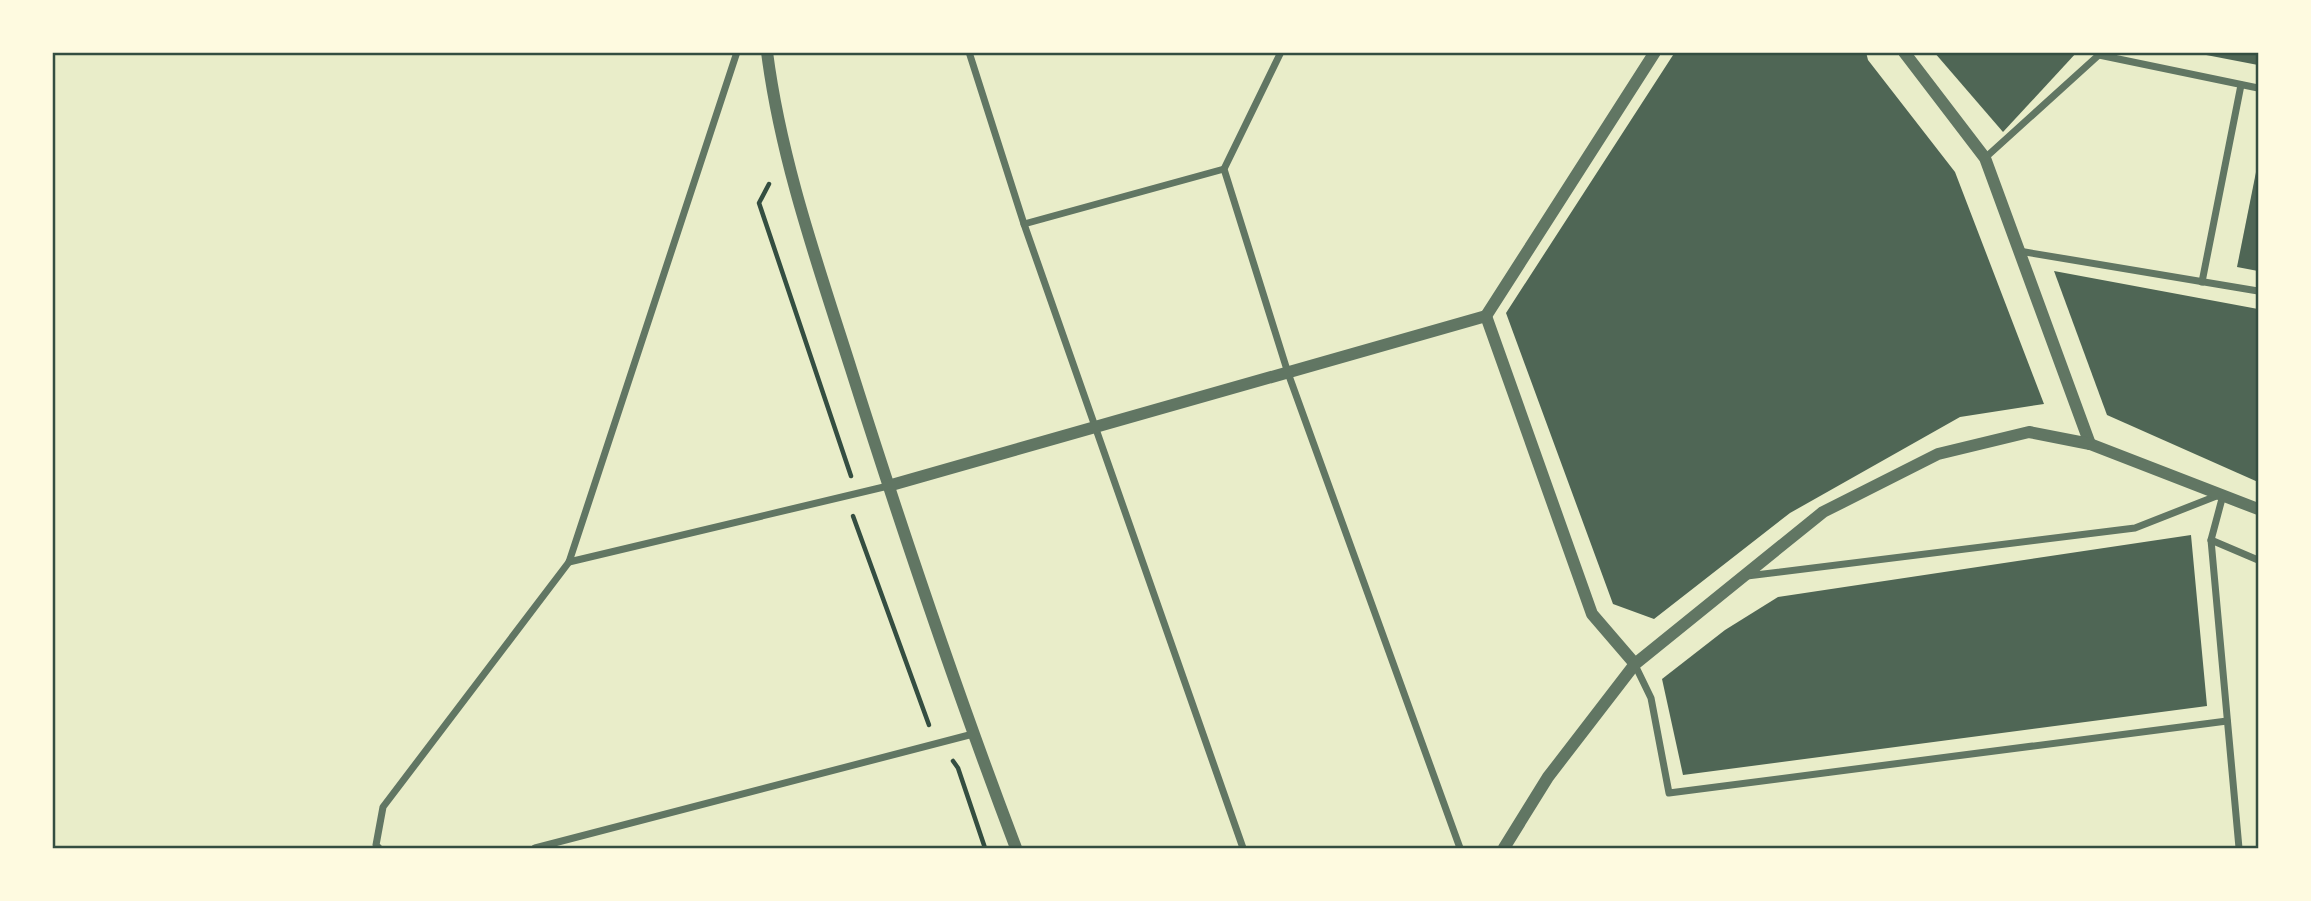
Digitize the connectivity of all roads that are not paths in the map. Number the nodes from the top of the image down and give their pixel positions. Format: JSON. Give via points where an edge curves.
{"nodes":[{"id":1,"x":737,"y":52,"type":"edge"},
{"id":2,"x":767,"y":52,"type":"edge"},
{"id":3,"x":968,"y":52,"type":"edge"},
{"id":4,"x":1281,"y":52,"type":"edge"},
{"id":5,"x":1655,"y":52,"type":"edge"},
{"id":6,"x":1904,"y":52,"type":"edge"},
{"id":7,"x":2101,"y":54,"type":"edge"},
{"id":8,"x":2241,"y":85,"type":"junction"},
{"id":9,"x":2259,"y":88,"type":"edge"},
{"id":10,"x":1985,"y":158,"type":"junction"},
{"id":11,"x":1224,"y":169,"type":"junction"},
{"id":12,"x":1024,"y":224,"type":"junction"},
{"id":13,"x":2019,"y":251,"type":"junction"},
{"id":14,"x":2202,"y":282,"type":"junction"},
{"id":15,"x":2259,"y":291,"type":"edge"},
{"id":16,"x":1486,"y":316,"type":"junction"},
{"id":17,"x":1289,"y":373,"type":"junction"},
{"id":18,"x":1094,"y":428,"type":"junction"},
{"id":19,"x":2090,"y":444,"type":"junction"},
{"id":20,"x":888,"y":486,"type":"junction"},
{"id":21,"x":2223,"y":494,"type":"junction"},
{"id":22,"x":2259,"y":509,"type":"edge"},
{"id":23,"x":2211,"y":540,"type":"junction"},
{"id":24,"x":2259,"y":560,"type":"edge"},
{"id":25,"x":569,"y":562,"type":"junction"},
{"id":26,"x":1745,"y":576,"type":"junction"},
{"id":27,"x":1635,"y":664,"type":"junction"},
{"id":28,"x":2227,"y":721,"type":"junction"},
{"id":29,"x":973,"y":734,"type":"junction"},
{"id":30,"x":379,"y":849,"type":"edge"},
{"id":31,"x":535,"y":849,"type":"edge"},
{"id":32,"x":1016,"y":849,"type":"edge"},
{"id":33,"x":1243,"y":849,"type":"edge"},
{"id":34,"x":1460,"y":849,"type":"edge"},
{"id":35,"x":1504,"y":849,"type":"edge"},
{"id":36,"x":2239,"y":849,"type":"edge"}],
"edges":[{"from":1,"to":25,"type":"street"},
{"from":2,"to":20,"type":"street","via":[[772,94],[799,205]]},
{"from":3,"to":12,"type":"street"},
{"from":4,"to":11,"type":"street"},
{"from":5,"to":16,"type":"street"},
{"from":6,"to":10,"type":"street"},
{"from":7,"to":8,"type":"street"},
{"from":7,"to":10,"type":"street"},
{"from":8,"to":9,"type":"street"},
{"from":8,"to":14,"type":"street"},
{"from":10,"to":13,"type":"street"},
{"from":11,"to":12,"type":"street"},
{"from":11,"to":17,"type":"street"},
{"from":12,"to":18,"type":"street"},
{"from":13,"to":14,"type":"street"},
{"from":13,"to":19,"type":"street"},
{"from":14,"to":15,"type":"street"},
{"from":16,"to":17,"type":"street"},
{"from":16,"to":27,"type":"street","via":[[1592,614]]},
{"from":17,"to":18,"type":"street"},
{"from":17,"to":34,"type":"street"},
{"from":18,"to":20,"type":"street"},
{"from":18,"to":33,"type":"street"},
{"from":19,"to":21,"type":"street"},
{"from":19,"to":26,"type":"street","via":[[2029,432],[1938,454],[1824,512]]},
{"from":20,"to":25,"type":"street"},
{"from":20,"to":29,"type":"street"},
{"from":21,"to":22,"type":"street"},
{"from":21,"to":23,"type":"street"},
{"from":21,"to":26,"type":"street","via":[[2135,528]]},
{"from":23,"to":24,"type":"street"},
{"from":23,"to":28,"type":"street"},
{"from":25,"to":30,"type":"street","via":[[383,807]]},
{"from":26,"to":27,"type":"street"},
{"from":27,"to":28,"type":"street","via":[[1651,698],[1669,793]]},
{"from":27,"to":35,"type":"street","via":[[1548,777]]},
{"from":28,"to":36,"type":"street"},
{"from":29,"to":31,"type":"street"},
{"from":29,"to":32,"type":"street"}]}
